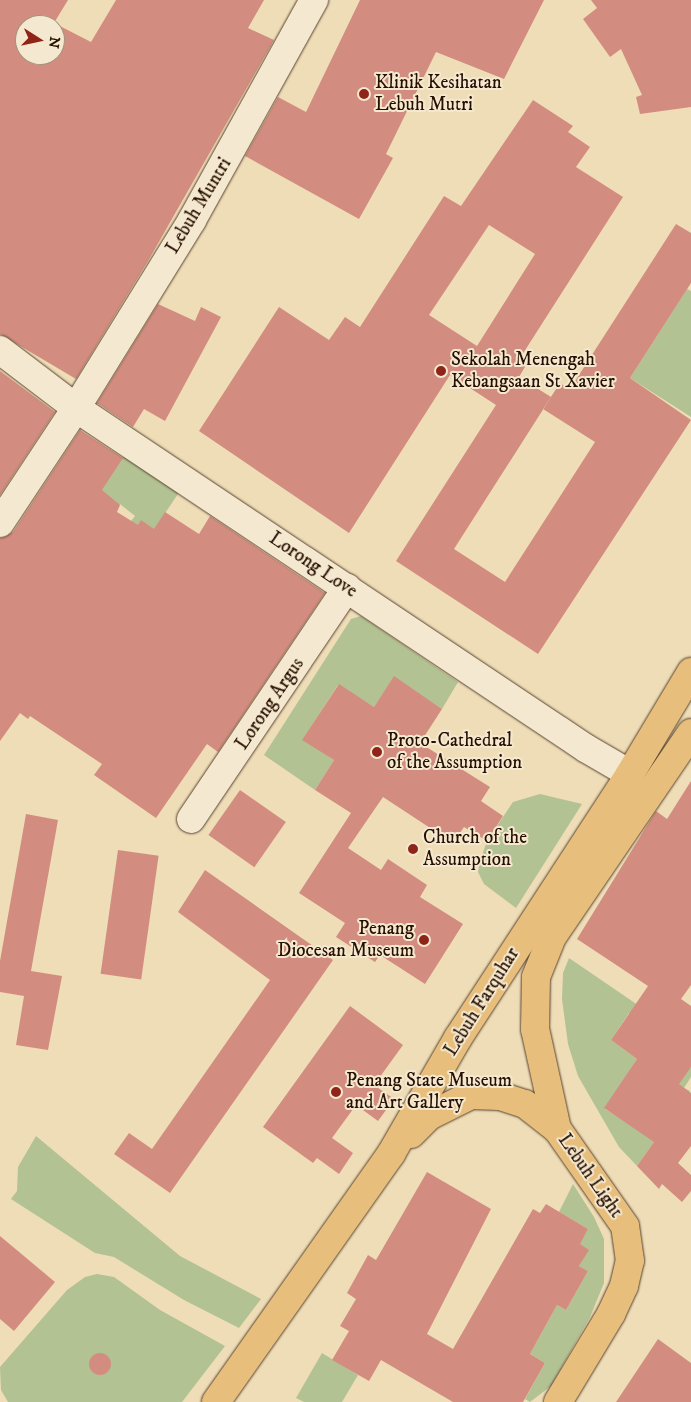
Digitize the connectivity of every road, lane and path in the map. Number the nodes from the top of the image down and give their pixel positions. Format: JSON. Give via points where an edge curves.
{"nodes":[{"id":1,"x":314,"y":0,"type":"edge"},
{"id":2,"x":0,"y":350,"type":"edge"},
{"id":3,"x":76,"y":408,"type":"junction"},
{"id":4,"x":0,"y":523,"type":"edge"},
{"id":5,"x":347,"y":588,"type":"junction"},
{"id":6,"x":691,"y":672,"type":"edge"},
{"id":7,"x":691,"y":733,"type":"edge"},
{"id":8,"x":630,"y":774,"type":"junction"},
{"id":9,"x":191,"y":819,"type":"dead end"},
{"id":10,"x":557,"y":1128,"type":"junction"},
{"id":11,"x":392,"y":1154,"type":"junction"},
{"id":12,"x":216,"y":1402,"type":"edge"},
{"id":13,"x":558,"y":1402,"type":"edge"}],
"edges":[{"from":1,"to":3,"type":"street","name":"Lebuh Muntri","via":[[192,220]]},
{"from":2,"to":3,"type":"street","name":"Lorong Love"},
{"from":3,"to":4,"type":"street","name":"Lebuh Muntri"},
{"from":3,"to":5,"type":"street","name":"Lorong Love"},
{"from":5,"to":8,"type":"street","name":"Lorong Love","via":[[587,749]]},
{"from":5,"to":9,"type":"street","name":"Lorong Argus"},
{"from":6,"to":8,"type":"main road","name":"Lebuh Farquhar"},
{"from":7,"to":10,"type":"main road","name":"Lebuh Light","via":[[552,937],[539,963],[534,1008],[540,1055]]},
{"from":8,"to":11,"type":"main road","name":"Lebuh Farquhar","via":[[458,1038]]},
{"from":10,"to":11,"type":"main road","via":[[525,1104],[500,1096],[471,1094],[429,1116]]},
{"from":10,"to":13,"type":"main road","name":"Lebuh Light","via":[[625,1226],[630,1261],[624,1286],[611,1314]]},
{"from":11,"to":12,"type":"main road","name":"Lebuh Farquhar"}]}
